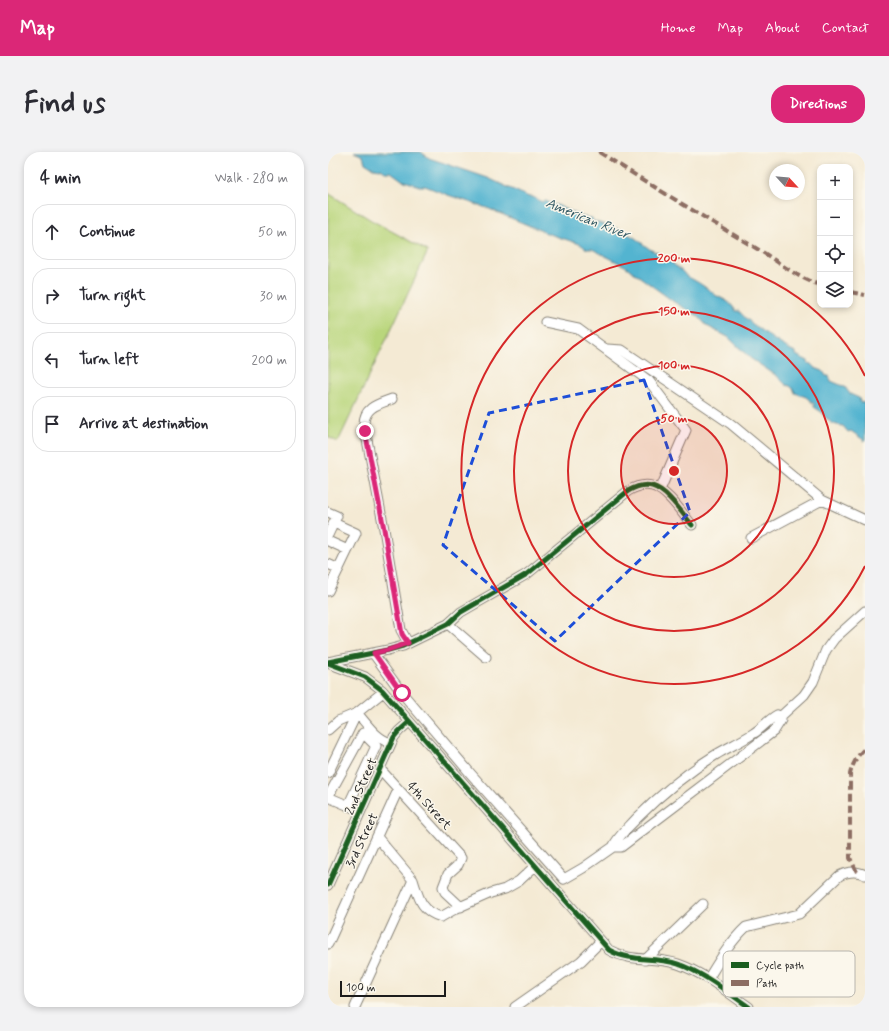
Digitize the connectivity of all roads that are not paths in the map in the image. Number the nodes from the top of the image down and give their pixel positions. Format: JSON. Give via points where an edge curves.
{"nodes":[{"id":1,"x":545,"y":322,"type":"dead end"},
{"id":2,"x":607,"y":349,"type":"junction"},
{"id":3,"x":392,"y":399,"type":"dead end"},
{"id":4,"x":660,"y":490,"type":"junction"},
{"id":5,"x":822,"y":500,"type":"junction"},
{"id":6,"x":328,"y":512,"type":"edge"},
{"id":7,"x":865,"y":520,"type":"edge"},
{"id":8,"x":334,"y":523,"type":"junction"},
{"id":9,"x":692,"y":525,"type":"dead end"},
{"id":10,"x":328,"y":535,"type":"edge"},
{"id":11,"x":751,"y":538,"type":"dead end"},
{"id":12,"x":328,"y":540,"type":"edge"},
{"id":13,"x":348,"y":550,"type":"junction"},
{"id":14,"x":328,"y":564,"type":"edge"},
{"id":15,"x":339,"y":569,"type":"junction"},
{"id":16,"x":328,"y":590,"type":"edge"},
{"id":17,"x":865,"y":611,"type":"edge"},
{"id":18,"x":448,"y":624,"type":"junction"},
{"id":19,"x":408,"y":643,"type":"junction"},
{"id":20,"x":374,"y":653,"type":"junction"},
{"id":21,"x":486,"y":657,"type":"dead end"},
{"id":22,"x":328,"y":662,"type":"edge"},
{"id":23,"x":383,"y":692,"type":"junction"},
{"id":24,"x":357,"y":714,"type":"junction"},
{"id":25,"x":780,"y":717,"type":"junction"},
{"id":26,"x":409,"y":722,"type":"junction"},
{"id":27,"x":328,"y":730,"type":"edge"},
{"id":28,"x":391,"y":743,"type":"junction"},
{"id":29,"x":380,"y":768,"type":"junction"},
{"id":30,"x":328,"y":773,"type":"edge"},
{"id":31,"x":398,"y":790,"type":"junction"},
{"id":32,"x":348,"y":806,"type":"junction"},
{"id":33,"x":361,"y":811,"type":"junction"},
{"id":34,"x":377,"y":837,"type":"junction"},
{"id":35,"x":613,"y":847,"type":"junction"},
{"id":36,"x":535,"y":866,"type":"junction"},
{"id":37,"x":865,"y":875,"type":"edge"},
{"id":38,"x":413,"y":880,"type":"junction"},
{"id":39,"x":328,"y":885,"type":"edge"},
{"id":40,"x":703,"y":904,"type":"dead end"},
{"id":41,"x":460,"y":906,"type":"junction"},
{"id":42,"x":601,"y":941,"type":"junction"},
{"id":43,"x":328,"y":944,"type":"edge"},
{"id":44,"x":726,"y":951,"type":"edge"},
{"id":45,"x":723,"y":955,"type":"edge"},
{"id":46,"x":645,"y":960,"type":"junction"},
{"id":47,"x":708,"y":979,"type":"junction"},
{"id":48,"x":723,"y":989,"type":"edge"},
{"id":49,"x":734,"y":997,"type":"edge"},
{"id":50,"x":355,"y":1007,"type":"edge"},
{"id":51,"x":515,"y":1007,"type":"edge"},
{"id":52,"x":749,"y":1007,"type":"edge"}],
"edges":[{"from":1,"to":2,"type":"street","via":[[578,329]]},
{"from":2,"to":4,"type":"street","via":[[649,381],[686,430]]},
{"from":2,"to":5,"type":"street","via":[[622,350],[731,424]]},
{"from":3,"to":19,"type":"street","via":[[371,408],[364,424],[402,634]]},
{"from":4,"to":9,"type":"street"},
{"from":4,"to":18,"type":"street","via":[[644,485],[628,491],[528,574],[461,612]]},
{"from":5,"to":7,"type":"street"},
{"from":5,"to":11,"type":"street"},
{"from":6,"to":8,"type":"street","via":[[338,516]]},
{"from":8,"to":10,"type":"street"},
{"from":8,"to":13,"type":"street","via":[[356,533]]},
{"from":12,"to":13,"type":"street"},
{"from":13,"to":15,"type":"street"},
{"from":14,"to":15,"type":"street"},
{"from":15,"to":16,"type":"street"},
{"from":17,"to":25,"type":"street","via":[[834,640],[826,650],[813,682]]},
{"from":18,"to":19,"type":"street"},
{"from":18,"to":21,"type":"street"},
{"from":19,"to":20,"type":"street"},
{"from":20,"to":22,"type":"street"},
{"from":20,"to":35,"type":"street","via":[[407,699],[564,879]]},
{"from":22,"to":23,"type":"street","via":[[365,677]]},
{"from":23,"to":24,"type":"street"},
{"from":23,"to":26,"type":"street"},
{"from":24,"to":27,"type":"street","via":[[338,720]]},
{"from":24,"to":28,"type":"street","via":[[383,741]]},
{"from":24,"to":30,"type":"street"},
{"from":25,"to":35,"type":"street","via":[[777,715],[771,718],[753,734],[716,755],[677,783],[650,806]]},
{"from":25,"to":35,"type":"street","via":[[782,720],[774,731],[727,768],[621,847]]},
{"from":26,"to":28,"type":"street","name":"2nd Street"},
{"from":26,"to":36,"type":"street"},
{"from":28,"to":29,"type":"street","name":"2nd Street"},
{"from":29,"to":31,"type":"street","name":"4th Street"},
{"from":29,"to":33,"type":"street","name":"2nd Street"},
{"from":31,"to":34,"type":"street","name":"3rd Street"},
{"from":31,"to":41,"type":"street","name":"4th Street","via":[[460,858],[458,865],[448,874],[443,887]]},
{"from":32,"to":32,"type":"street","via":[[328,797],[363,732],[376,746]]},
{"from":32,"to":33,"type":"street"},
{"from":33,"to":39,"type":"street","name":"2nd Street"},
{"from":34,"to":38,"type":"street"},
{"from":34,"to":43,"type":"street","name":"3rd Street"},
{"from":36,"to":41,"type":"street","via":[[519,881],[505,889]]},
{"from":36,"to":42,"type":"street"},
{"from":37,"to":44,"type":"street","via":[[846,872],[799,914],[746,927]]},
{"from":38,"to":41,"type":"street","via":[[420,902],[436,916],[441,917]]},
{"from":38,"to":50,"type":"street"},
{"from":40,"to":46,"type":"street"},
{"from":42,"to":46,"type":"street","via":[[619,955]]},
{"from":42,"to":51,"type":"street","via":[[581,961]]},
{"from":45,"to":47,"type":"street"},
{"from":46,"to":47,"type":"street","via":[[678,964]]},
{"from":47,"to":48,"type":"street"},
{"from":49,"to":52,"type":"street"}]}
